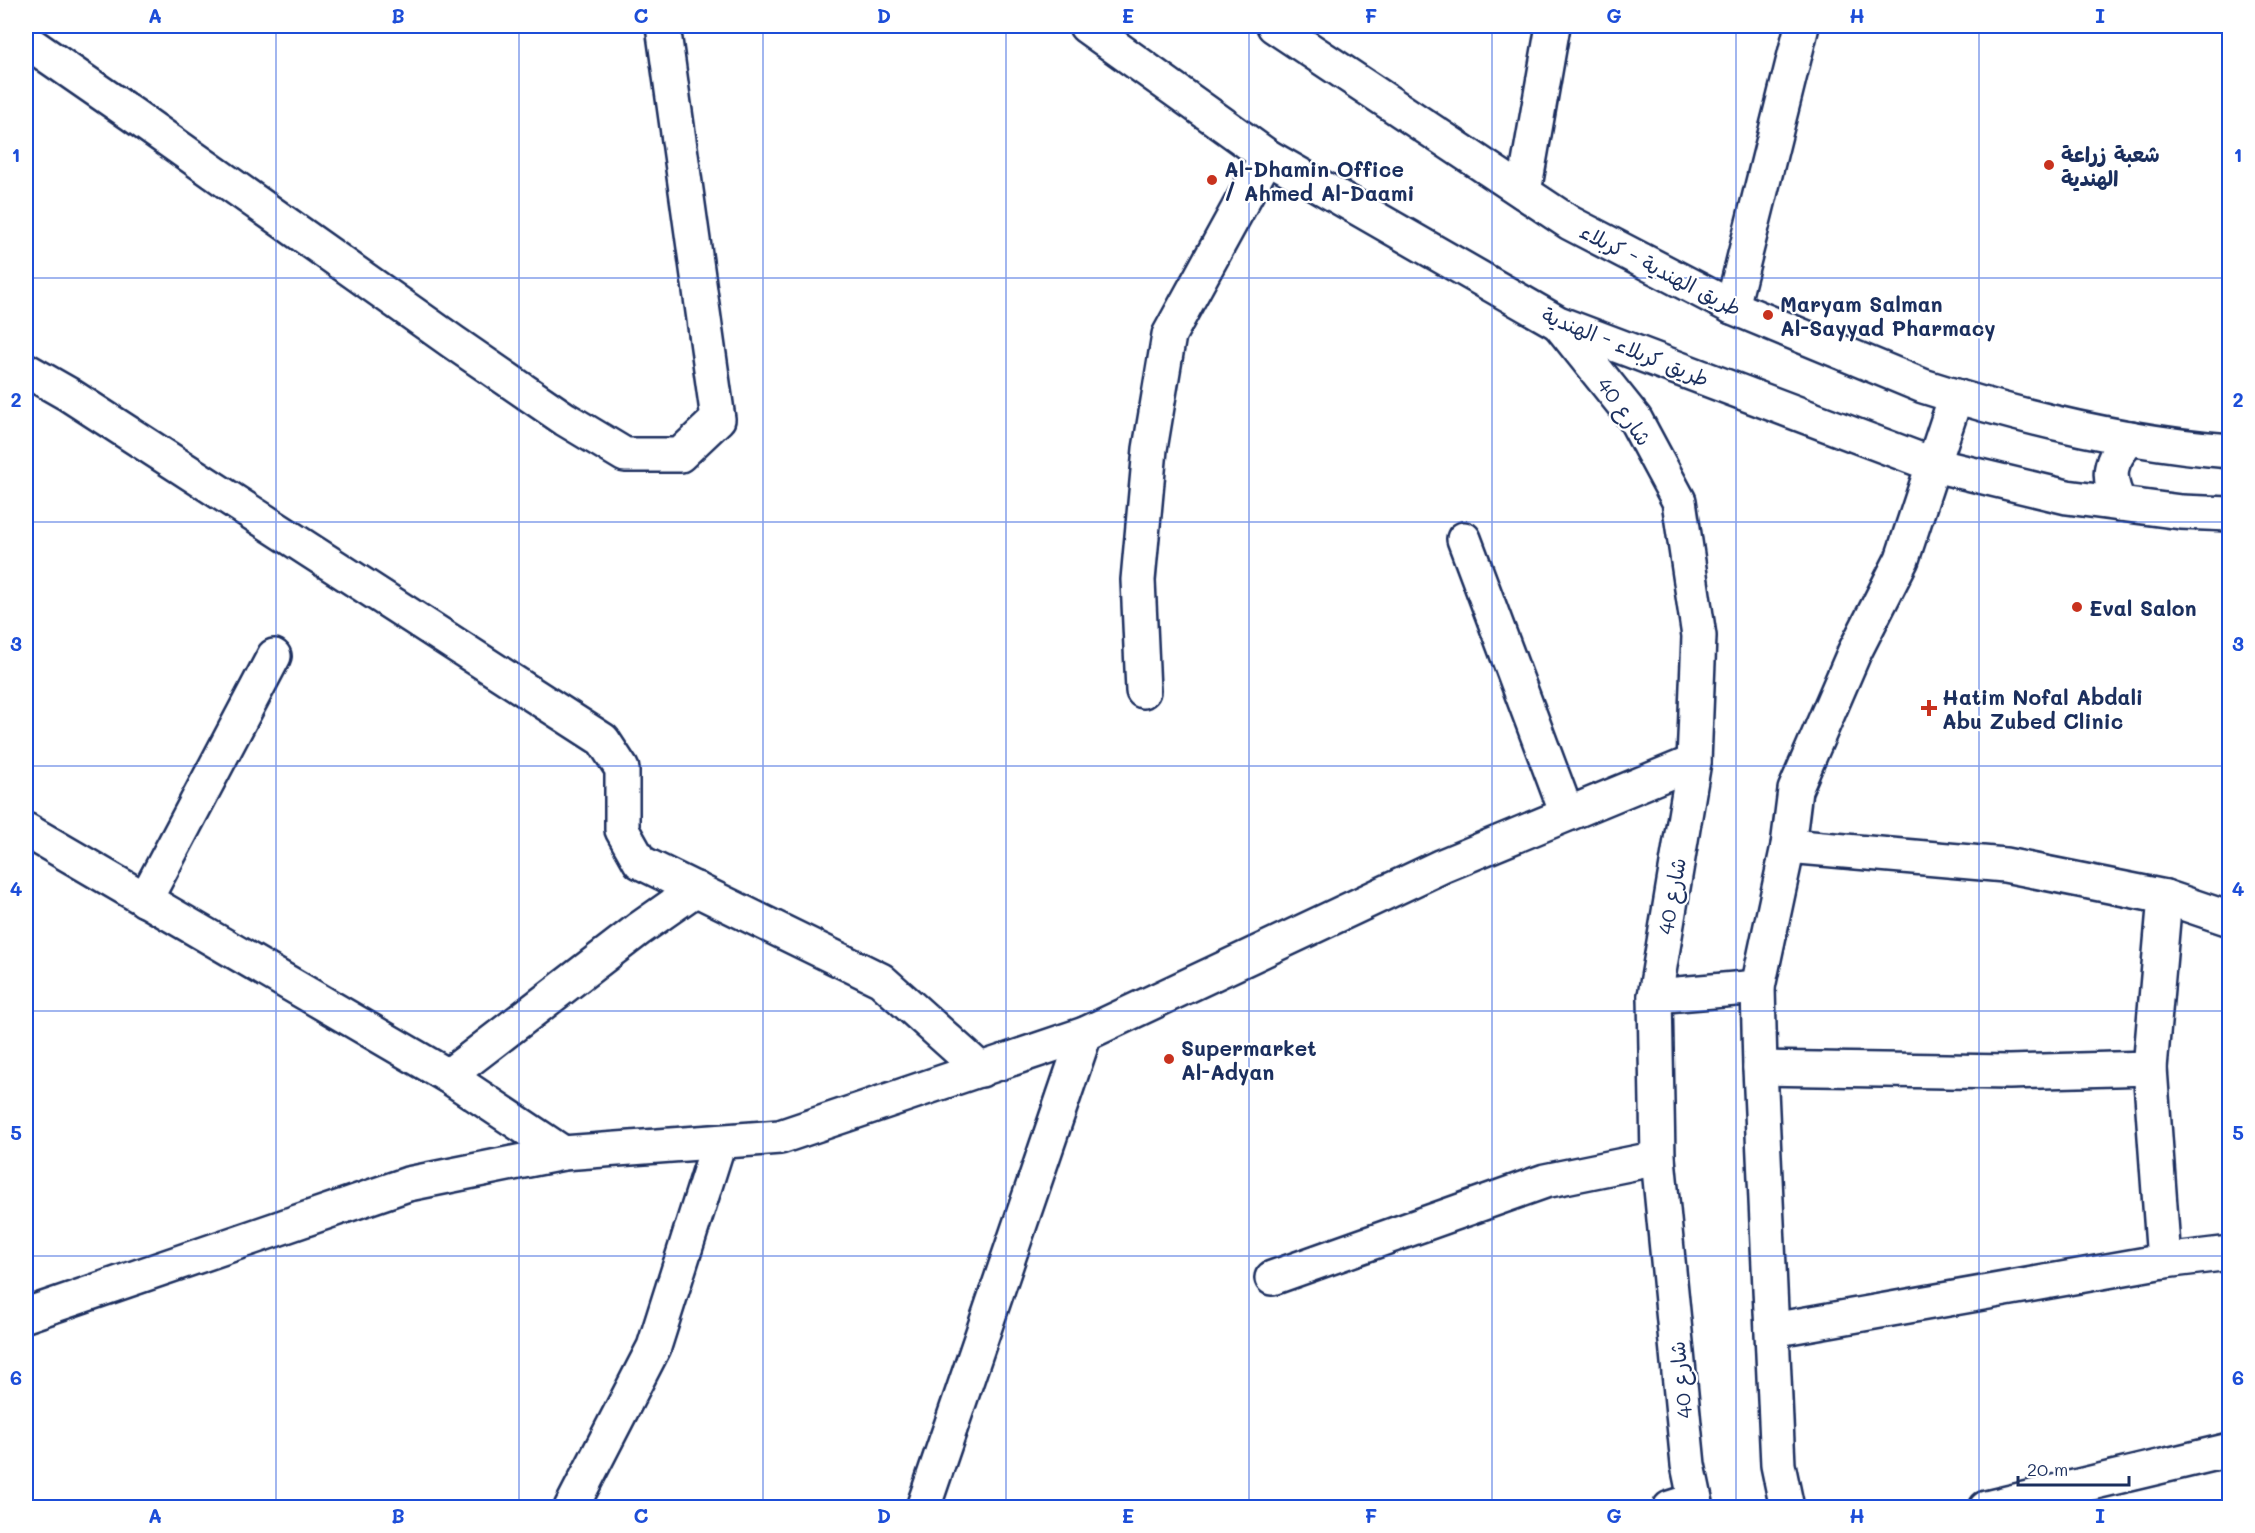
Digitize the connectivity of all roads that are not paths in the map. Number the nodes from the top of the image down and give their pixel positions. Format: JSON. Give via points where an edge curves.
{"nodes":[{"id":1,"x":663,"y":26,"type":"edge"},
{"id":2,"x":1086,"y":26,"type":"edge"},
{"id":3,"x":1274,"y":26,"type":"edge"},
{"id":4,"x":1553,"y":26,"type":"edge"},
{"id":5,"x":1802,"y":26,"type":"edge"},
{"id":6,"x":26,"y":41,"type":"edge"},
{"id":7,"x":1267,"y":156,"type":"junction"},
{"id":8,"x":1524,"y":192,"type":"junction"},
{"id":9,"x":1732,"y":307,"type":"junction"},
{"id":10,"x":1558,"y":323,"type":"junction"},
{"id":11,"x":26,"y":370,"type":"edge"},
{"id":12,"x":1956,"y":396,"type":"junction"},
{"id":13,"x":2131,"y":438,"type":"junction"},
{"id":14,"x":2229,"y":452,"type":"edge"},
{"id":15,"x":1934,"y":465,"type":"junction"},
{"id":16,"x":2120,"y":504,"type":"junction"},
{"id":17,"x":2229,"y":514,"type":"edge"},
{"id":18,"x":1464,"y":539,"type":"dead end"},
{"id":19,"x":273,"y":656,"type":"dead end"},
{"id":20,"x":1143,"y":691,"type":"dead end"},
{"id":21,"x":1694,"y":762,"type":"junction"},
{"id":22,"x":1567,"y":814,"type":"junction"},
{"id":23,"x":26,"y":830,"type":"edge"},
{"id":24,"x":1788,"y":846,"type":"junction"},
{"id":25,"x":696,"y":889,"type":"junction"},
{"id":26,"x":2165,"y":897,"type":"junction"},
{"id":27,"x":145,"y":900,"type":"junction"},
{"id":28,"x":2229,"y":919,"type":"edge"},
{"id":29,"x":1758,"y":987,"type":"junction"},
{"id":30,"x":1654,"y":996,"type":"junction"},
{"id":31,"x":1085,"y":1034,"type":"junction"},
{"id":32,"x":1760,"y":1068,"type":"junction"},
{"id":33,"x":2150,"y":1068,"type":"junction"},
{"id":34,"x":981,"y":1070,"type":"junction"},
{"id":35,"x":448,"y":1076,"type":"junction"},
{"id":36,"x":719,"y":1142,"type":"junction"},
{"id":37,"x":562,"y":1153,"type":"junction"},
{"id":38,"x":1658,"y":1158,"type":"junction"},
{"id":39,"x":2229,"y":1253,"type":"edge"},
{"id":40,"x":2164,"y":1262,"type":"junction"},
{"id":41,"x":1272,"y":1278,"type":"dead end"},
{"id":42,"x":26,"y":1315,"type":"edge"},
{"id":43,"x":1772,"y":1330,"type":"junction"},
{"id":44,"x":2229,"y":1450,"type":"edge"},
{"id":45,"x":1687,"y":1505,"type":"edge"},
{"id":46,"x":571,"y":1508,"type":"edge"},
{"id":47,"x":923,"y":1508,"type":"edge"},
{"id":48,"x":1787,"y":1508,"type":"edge"},
{"id":49,"x":1986,"y":1508,"type":"edge"}],
"edges":[{"from":1,"to":6,"type":"street","via":[[718,418],[680,455],[625,455],[565,418]]},
{"from":2,"to":7,"type":"street","name":"طريق كربلاء - الهندية"},
{"from":3,"to":8,"type":"street","name":"طريق الهندية - كربلاء"},
{"from":4,"to":8,"type":"street"},
{"from":5,"to":9,"type":"street"},
{"from":7,"to":10,"type":"street","name":"طريق كربلاء - الهندية"},
{"from":7,"to":20,"type":"street","via":[[1169,335],[1150,449],[1138,580]]},
{"from":8,"to":9,"type":"street","name":"طريق الهندية - كربلاء","via":[[1570,223]]},
{"from":9,"to":12,"type":"street","name":"طريق الهندية - كربلاء"},
{"from":10,"to":15,"type":"street","name":"طريق كربلاء - الهندية"},
{"from":10,"to":21,"type":"street","name":"شارع 40","via":[[1635,418],[1678,501],[1700,636]]},
{"from":11,"to":25,"type":"street","via":[[603,740],[622,769],[622,830],[640,862]]},
{"from":12,"to":13,"type":"street","name":"طريق الهندية - كربلاء","via":[[2074,429]]},
{"from":12,"to":15,"type":"street"},
{"from":13,"to":14,"type":"street","name":"طريق الهندية - كربلاء"},
{"from":13,"to":16,"type":"street","via":[[2118,450],[2111,469],[2112,489]]},
{"from":15,"to":16,"type":"street","name":"طريق كربلاء - الهندية","via":[[2067,497]]},
{"from":15,"to":24,"type":"street","via":[[1902,559],[1854,653],[1795,790]]},
{"from":16,"to":17,"type":"street","name":"طريق كربلاء - الهندية"},
{"from":18,"to":22,"type":"street"},
{"from":19,"to":27,"type":"street"},
{"from":21,"to":22,"type":"street"},
{"from":21,"to":30,"type":"street","name":"شارع 40"},
{"from":22,"to":31,"type":"street","via":[[1442,866]]},
{"from":23,"to":27,"type":"street"},
{"from":24,"to":26,"type":"street","via":[[2005,865]]},
{"from":24,"to":29,"type":"street"},
{"from":25,"to":34,"type":"street","via":[[881,980]]},
{"from":25,"to":35,"type":"street"},
{"from":26,"to":28,"type":"street"},
{"from":26,"to":33,"type":"street"},
{"from":27,"to":35,"type":"street"},
{"from":29,"to":30,"type":"street"},
{"from":29,"to":32,"type":"street"},
{"from":30,"to":38,"type":"street","name":"شارع 40"},
{"from":31,"to":34,"type":"street"},
{"from":31,"to":47,"type":"street"},
{"from":32,"to":33,"type":"street","via":[[2009,1072]]},
{"from":32,"to":43,"type":"street"},
{"from":33,"to":40,"type":"street"},
{"from":34,"to":36,"type":"street","via":[[780,1137]]},
{"from":35,"to":37,"type":"street"},
{"from":36,"to":37,"type":"street"},
{"from":36,"to":46,"type":"street","via":[[654,1347]]},
{"from":37,"to":42,"type":"street","via":[[408,1184]]},
{"from":38,"to":41,"type":"street","via":[[1545,1181]]},
{"from":38,"to":45,"type":"street","name":"شارع 40","via":[[1689,1465]]},
{"from":39,"to":40,"type":"street"},
{"from":40,"to":43,"type":"street"},
{"from":43,"to":48,"type":"street","via":[[1778,1465]]},
{"from":44,"to":49,"type":"street"}]}
